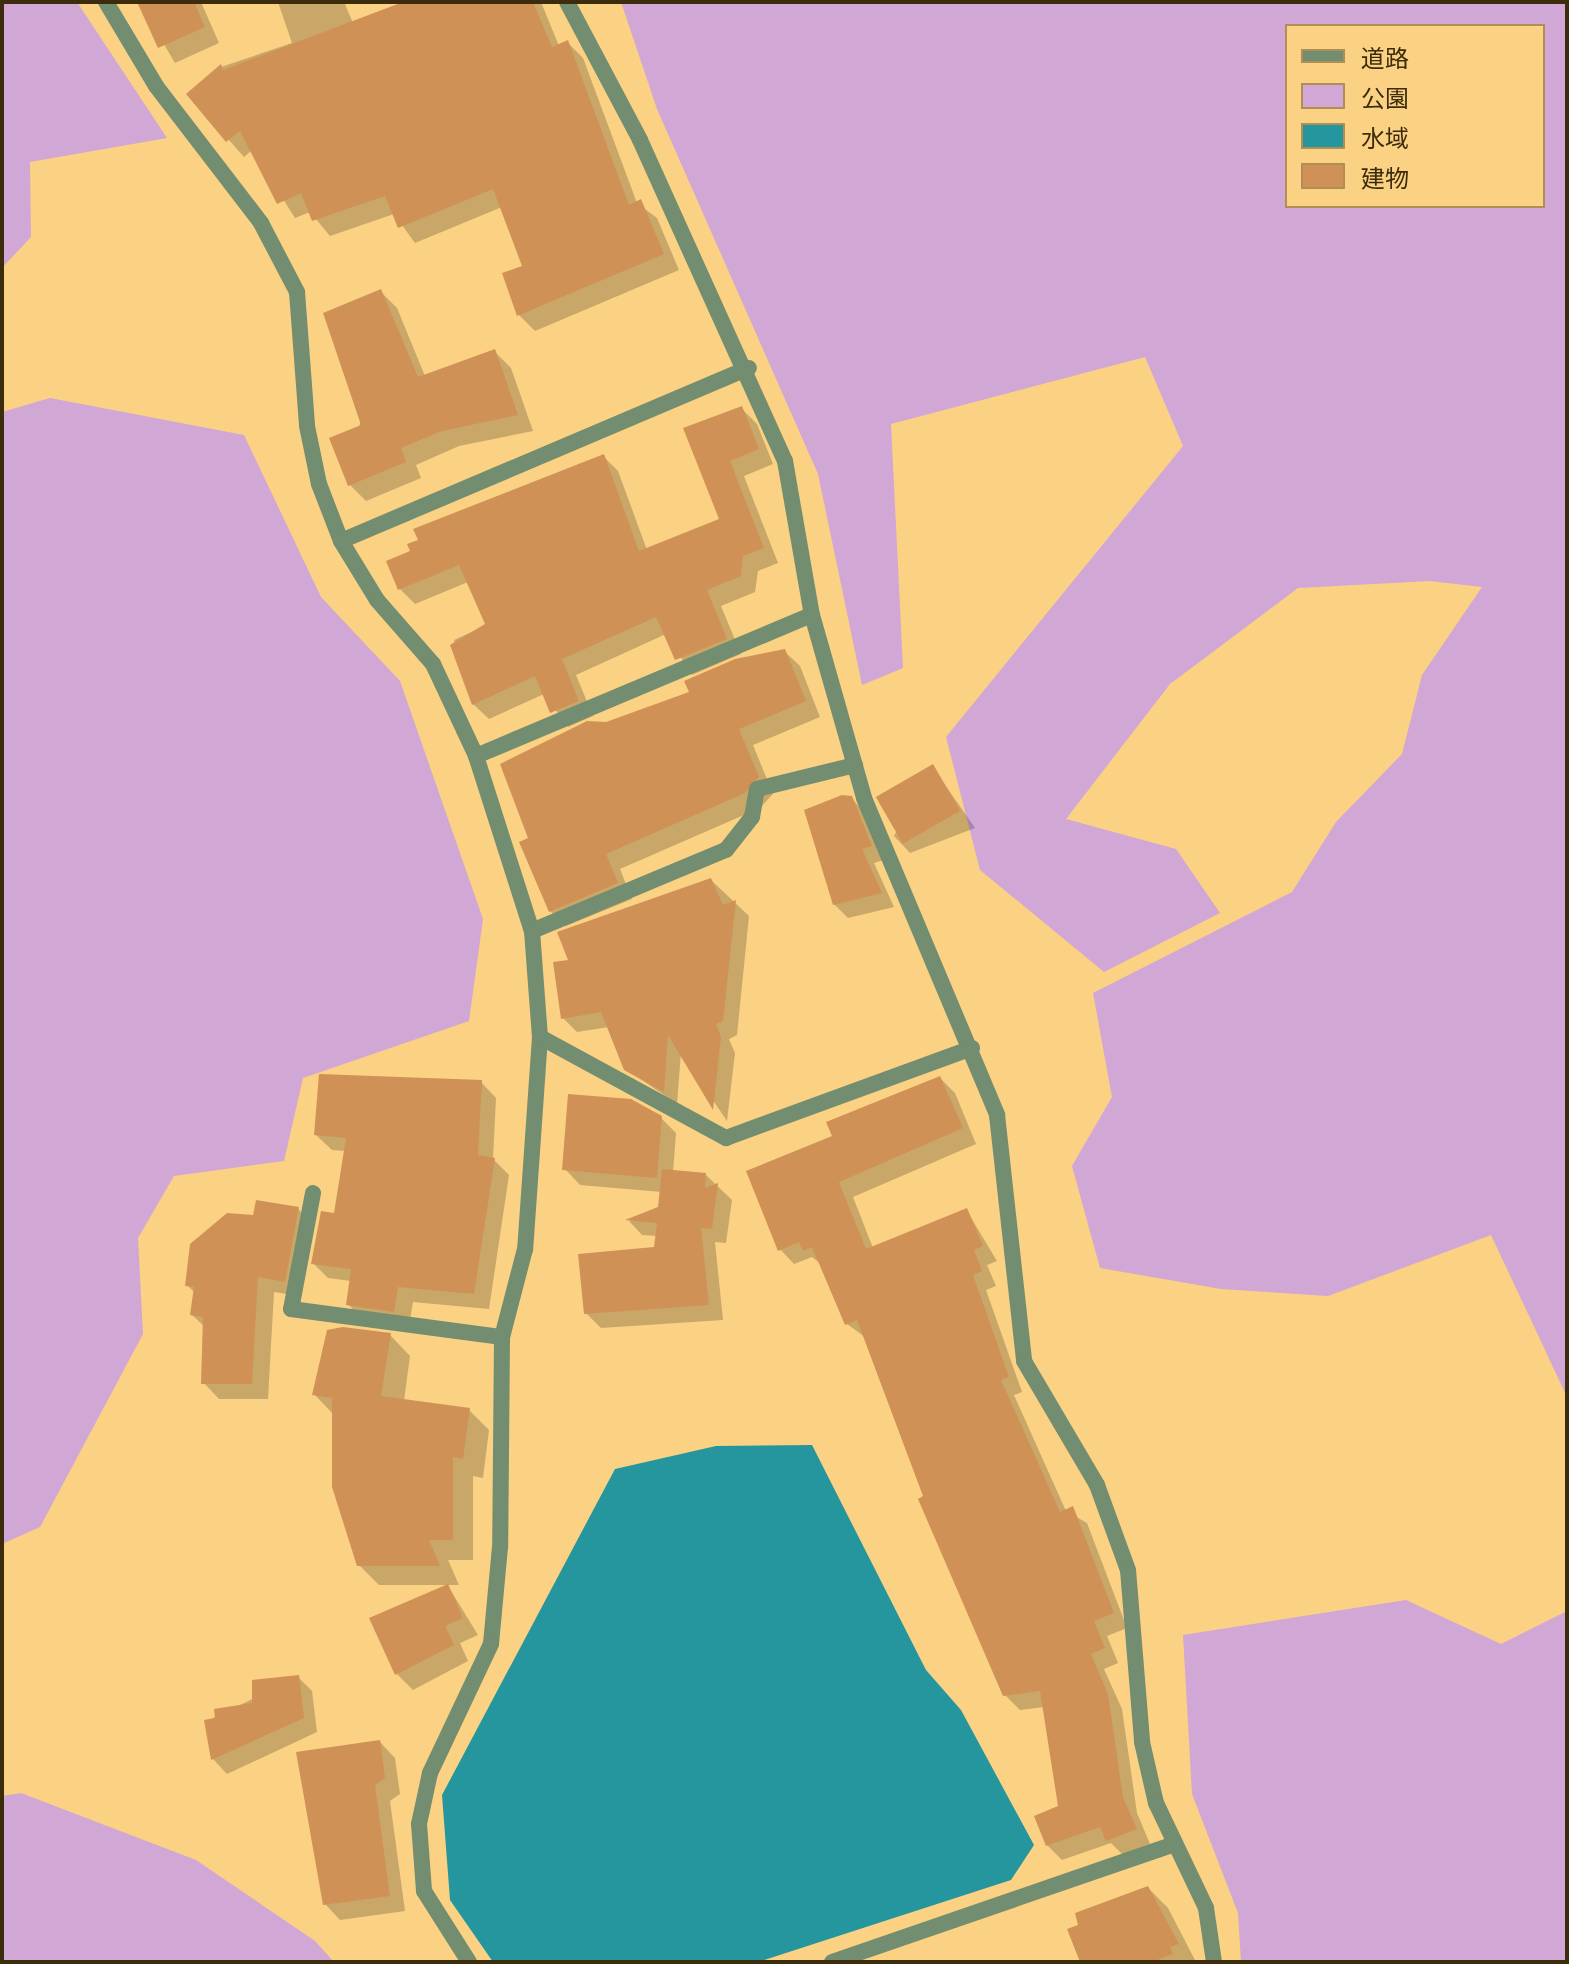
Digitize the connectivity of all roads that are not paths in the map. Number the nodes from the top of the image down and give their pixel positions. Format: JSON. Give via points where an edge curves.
{"nodes":[{"id":1,"x":106,"y":2,"type":"edge"},
{"id":2,"x":567,"y":2,"type":"edge"},
{"id":3,"x":749,"y":368,"type":"junction"},
{"id":4,"x":341,"y":541,"type":"junction"},
{"id":5,"x":812,"y":615,"type":"junction"},
{"id":6,"x":476,"y":756,"type":"junction"},
{"id":7,"x":855,"y":765,"type":"junction"},
{"id":8,"x":532,"y":931,"type":"junction"},
{"id":9,"x":540,"y":1037,"type":"junction"},
{"id":10,"x":972,"y":1048,"type":"junction"},
{"id":11,"x":313,"y":1193,"type":"dead end"},
{"id":12,"x":502,"y":1337,"type":"junction"},
{"id":13,"x":1174,"y":1844,"type":"junction"},
{"id":14,"x":469,"y":1962,"type":"edge"},
{"id":15,"x":832,"y":1962,"type":"edge"},
{"id":16,"x":1214,"y":1962,"type":"edge"}],
"edges":[{"from":1,"to":4,"type":"street","via":[[156,86],[261,223],[297,292],[307,426]]},
{"from":2,"to":3,"type":"street"},
{"from":3,"to":4,"type":"street"},
{"from":3,"to":5,"type":"street","via":[[785,461]]},
{"from":4,"to":6,"type":"street","via":[[377,600],[433,664]]},
{"from":5,"to":6,"type":"street"},
{"from":5,"to":7,"type":"street"},
{"from":6,"to":8,"type":"street"},
{"from":7,"to":8,"type":"street","via":[[757,789],[752,817],[726,850]]},
{"from":7,"to":10,"type":"street"},
{"from":8,"to":9,"type":"street"},
{"from":9,"to":10,"type":"street","via":[[726,1138]]},
{"from":9,"to":12,"type":"street","via":[[525,1249]]},
{"from":10,"to":13,"type":"street","via":[[997,1115],[1024,1361],[1097,1485],[1128,1570],[1142,1742]]},
{"from":11,"to":12,"type":"street","via":[[291,1309]]},
{"from":12,"to":14,"type":"street","via":[[500,1547],[491,1644],[430,1773],[419,1824],[424,1891]]},
{"from":13,"to":15,"type":"street"},
{"from":13,"to":16,"type":"street","via":[[1206,1908]]}]}
